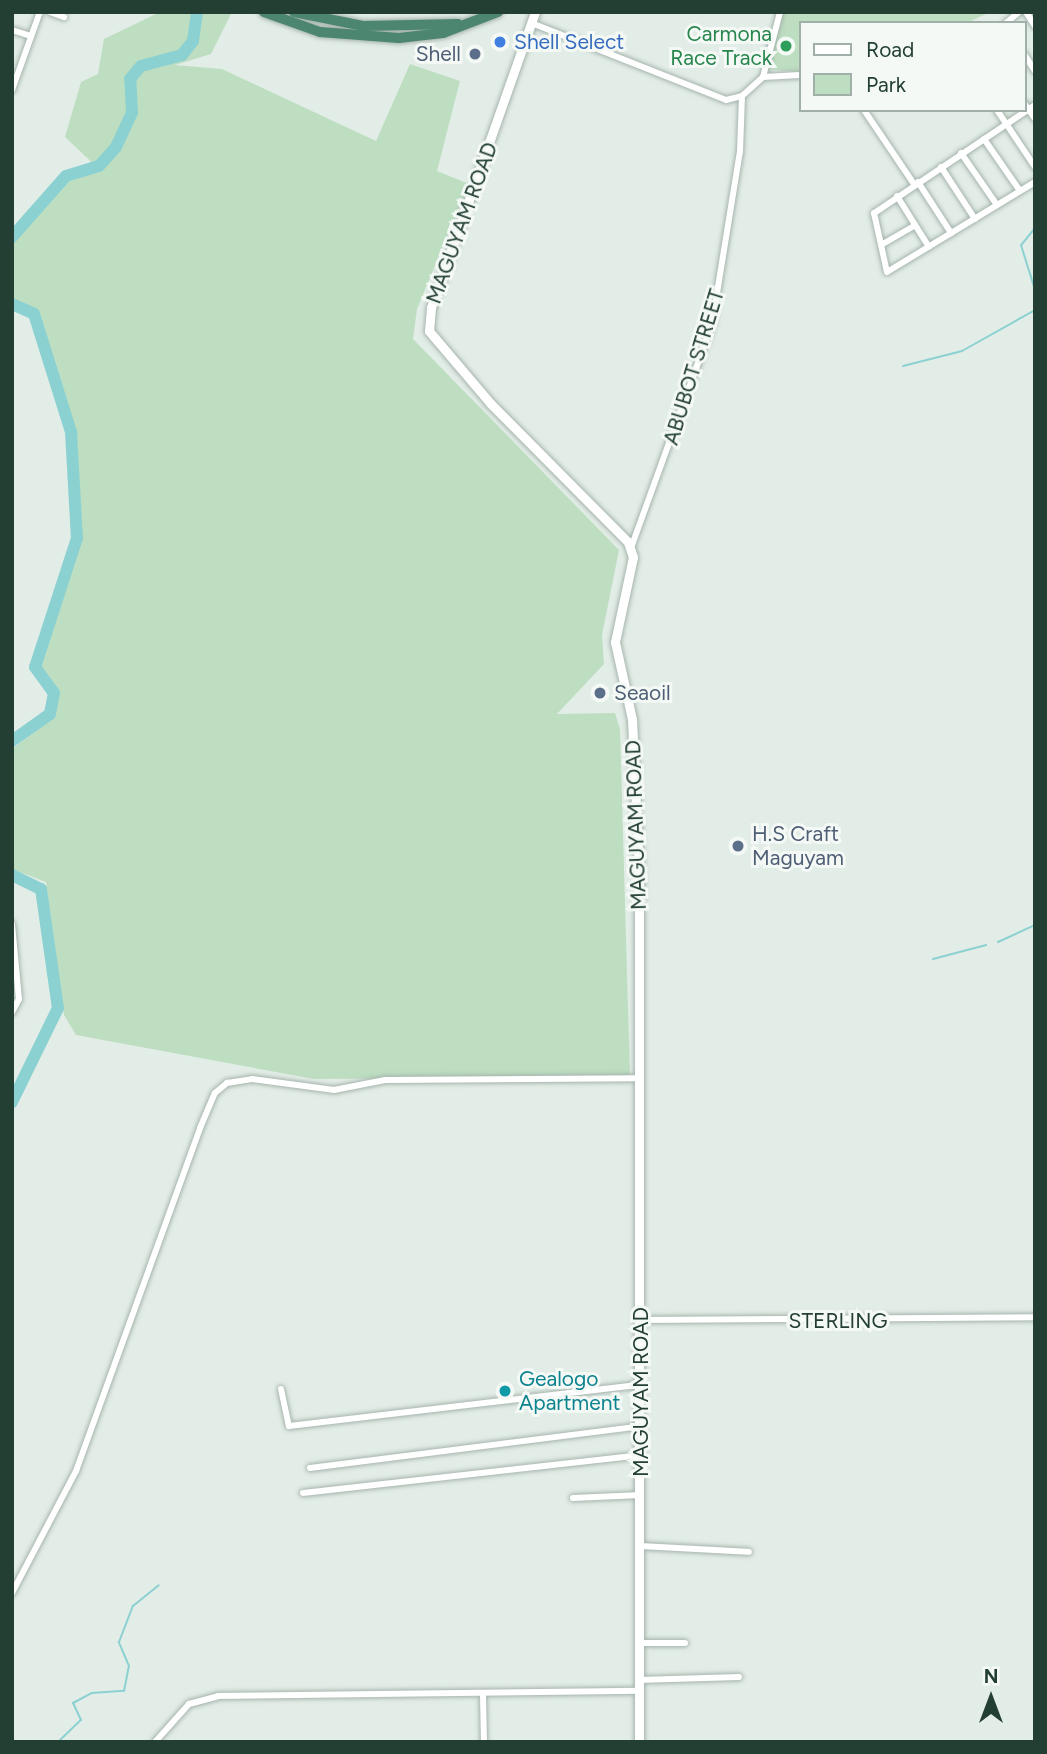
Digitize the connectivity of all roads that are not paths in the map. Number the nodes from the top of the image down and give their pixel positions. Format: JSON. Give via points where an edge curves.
{"nodes":[{"id":1,"x":40,"y":12,"type":"edge"},
{"id":2,"x":50,"y":12,"type":"edge"},
{"id":3,"x":264,"y":12,"type":"edge"},
{"id":4,"x":294,"y":12,"type":"edge"},
{"id":5,"x":498,"y":12,"type":"edge"},
{"id":6,"x":536,"y":12,"type":"edge"},
{"id":7,"x":780,"y":12,"type":"edge"},
{"id":8,"x":1026,"y":12,"type":"edge"},
{"id":9,"x":64,"y":17,"type":"dead end"},
{"id":10,"x":458,"y":24,"type":"junction"},
{"id":11,"x":534,"y":24,"type":"junction"},
{"id":12,"x":1035,"y":26,"type":"edge"},
{"id":13,"x":12,"y":30,"type":"edge"},
{"id":14,"x":31,"y":36,"type":"junction"},
{"id":15,"x":12,"y":64,"type":"edge"},
{"id":16,"x":21,"y":66,"type":"junction"},
{"id":17,"x":799,"y":75,"type":"edge"},
{"id":18,"x":763,"y":77,"type":"junction"},
{"id":19,"x":12,"y":90,"type":"edge"},
{"id":20,"x":742,"y":96,"type":"junction"},
{"id":21,"x":1029,"y":106,"type":"edge"},
{"id":22,"x":865,"y":112,"type":"edge"},
{"id":23,"x":998,"y":112,"type":"edge"},
{"id":24,"x":1021,"y":112,"type":"edge"},
{"id":25,"x":1035,"y":119,"type":"edge"},
{"id":26,"x":1006,"y":124,"type":"junction"},
{"id":27,"x":984,"y":139,"type":"junction"},
{"id":28,"x":961,"y":153,"type":"junction"},
{"id":29,"x":941,"y":167,"type":"junction"},
{"id":30,"x":1035,"y":167,"type":"edge"},
{"id":31,"x":1035,"y":182,"type":"edge"},
{"id":32,"x":916,"y":183,"type":"junction"},
{"id":33,"x":1020,"y":191,"type":"junction"},
{"id":34,"x":897,"y":197,"type":"junction"},
{"id":35,"x":997,"y":205,"type":"junction"},
{"id":36,"x":975,"y":219,"type":"junction"},
{"id":37,"x":915,"y":225,"type":"junction"},
{"id":38,"x":951,"y":233,"type":"junction"},
{"id":39,"x":881,"y":245,"type":"junction"},
{"id":40,"x":929,"y":247,"type":"junction"},
{"id":41,"x":631,"y":548,"type":"junction"},
{"id":42,"x":12,"y":924,"type":"edge"},
{"id":43,"x":12,"y":1012,"type":"edge"},
{"id":44,"x":642,"y":1078,"type":"junction"},
{"id":45,"x":1035,"y":1317,"type":"edge"},
{"id":46,"x":641,"y":1320,"type":"junction"},
{"id":47,"x":642,"y":1384,"type":"junction"},
{"id":48,"x":281,"y":1389,"type":"dead end"},
{"id":49,"x":643,"y":1426,"type":"junction"},
{"id":50,"x":642,"y":1455,"type":"junction"},
{"id":51,"x":310,"y":1468,"type":"dead end"},
{"id":52,"x":303,"y":1493,"type":"dead end"},
{"id":53,"x":641,"y":1495,"type":"junction"},
{"id":54,"x":573,"y":1498,"type":"dead end"},
{"id":55,"x":639,"y":1546,"type":"junction"},
{"id":56,"x":749,"y":1552,"type":"dead end"},
{"id":57,"x":12,"y":1593,"type":"edge"},
{"id":58,"x":638,"y":1643,"type":"junction"},
{"id":59,"x":685,"y":1643,"type":"dead end"},
{"id":60,"x":738,"y":1677,"type":"dead end"},
{"id":61,"x":638,"y":1680,"type":"junction"},
{"id":62,"x":638,"y":1691,"type":"junction"},
{"id":63,"x":483,"y":1695,"type":"junction"},
{"id":64,"x":155,"y":1742,"type":"edge"},
{"id":65,"x":484,"y":1742,"type":"edge"},
{"id":66,"x":639,"y":1742,"type":"edge"}],
"edges":[{"from":1,"to":14,"type":"street"},
{"from":2,"to":9,"type":"street"},
{"from":3,"to":10,"type":"highway","via":[[320,32],[363,37],[422,37]]},
{"from":4,"to":10,"type":"highway","via":[[353,25]]},
{"from":5,"to":10,"type":"highway"},
{"from":6,"to":11,"type":"main road","name":"MAGUYAM ROAD"},
{"from":7,"to":18,"type":"street"},
{"from":8,"to":12,"type":"street"},
{"from":11,"to":20,"type":"street","via":[[726,100]]},
{"from":11,"to":41,"type":"main road","name":"MAGUYAM ROAD","via":[[431,308],[429,331]]},
{"from":13,"to":14,"type":"street"},
{"from":14,"to":16,"type":"street"},
{"from":15,"to":16,"type":"street"},
{"from":16,"to":19,"type":"street"},
{"from":17,"to":18,"type":"street"},
{"from":18,"to":20,"type":"street"},
{"from":20,"to":41,"type":"street","name":"ABUBOT STREET","via":[[712,324]]},
{"from":21,"to":25,"type":"street"},
{"from":22,"to":32,"type":"street"},
{"from":23,"to":26,"type":"street"},
{"from":24,"to":26,"type":"street"},
{"from":26,"to":27,"type":"street"},
{"from":26,"to":30,"type":"street"},
{"from":27,"to":28,"type":"street"},
{"from":27,"to":33,"type":"street"},
{"from":28,"to":29,"type":"street"},
{"from":28,"to":35,"type":"street"},
{"from":29,"to":32,"type":"street"},
{"from":29,"to":36,"type":"street"},
{"from":31,"to":33,"type":"street"},
{"from":32,"to":34,"type":"street"},
{"from":32,"to":38,"type":"street"},
{"from":33,"to":35,"type":"street"},
{"from":34,"to":37,"type":"street"},
{"from":34,"to":39,"type":"street","via":[[874,213]]},
{"from":35,"to":36,"type":"street"},
{"from":36,"to":38,"type":"street"},
{"from":37,"to":39,"type":"street"},
{"from":37,"to":40,"type":"street"},
{"from":38,"to":40,"type":"street"},
{"from":39,"to":40,"type":"street","via":[[887,272]]},
{"from":41,"to":44,"type":"main road","name":"MAGUYAM ROAD","via":[[633,574],[615,642],[632,719]]},
{"from":42,"to":43,"type":"street","via":[[19,999]]},
{"from":44,"to":46,"type":"main road","name":"MAGUYAM ROAD"},
{"from":44,"to":57,"type":"street","via":[[385,1080],[334,1090],[252,1079],[227,1083],[215,1093],[200,1128],[76,1471]]},
{"from":45,"to":46,"type":"street","name":"STERLING"},
{"from":46,"to":47,"type":"main road","name":"MAGUYAM ROAD"},
{"from":47,"to":48,"type":"street","via":[[289,1426]]},
{"from":47,"to":49,"type":"main road","name":"MAGUYAM ROAD"},
{"from":49,"to":50,"type":"main road","name":"MAGUYAM ROAD"},
{"from":49,"to":51,"type":"street"},
{"from":50,"to":52,"type":"street"},
{"from":50,"to":53,"type":"main road","name":"MAGUYAM ROAD"},
{"from":53,"to":54,"type":"street"},
{"from":53,"to":55,"type":"main road","name":"MAGUYAM ROAD"},
{"from":55,"to":56,"type":"street"},
{"from":55,"to":58,"type":"main road","name":"MAGUYAM ROAD"},
{"from":58,"to":59,"type":"street"},
{"from":58,"to":61,"type":"main road","name":"MAGUYAM ROAD"},
{"from":60,"to":61,"type":"street"},
{"from":61,"to":62,"type":"main road","name":"MAGUYAM ROAD"},
{"from":62,"to":63,"type":"street"},
{"from":62,"to":66,"type":"main road","name":"MAGUYAM ROAD"},
{"from":63,"to":64,"type":"street","via":[[201,1698]]},
{"from":63,"to":65,"type":"street"}]}
